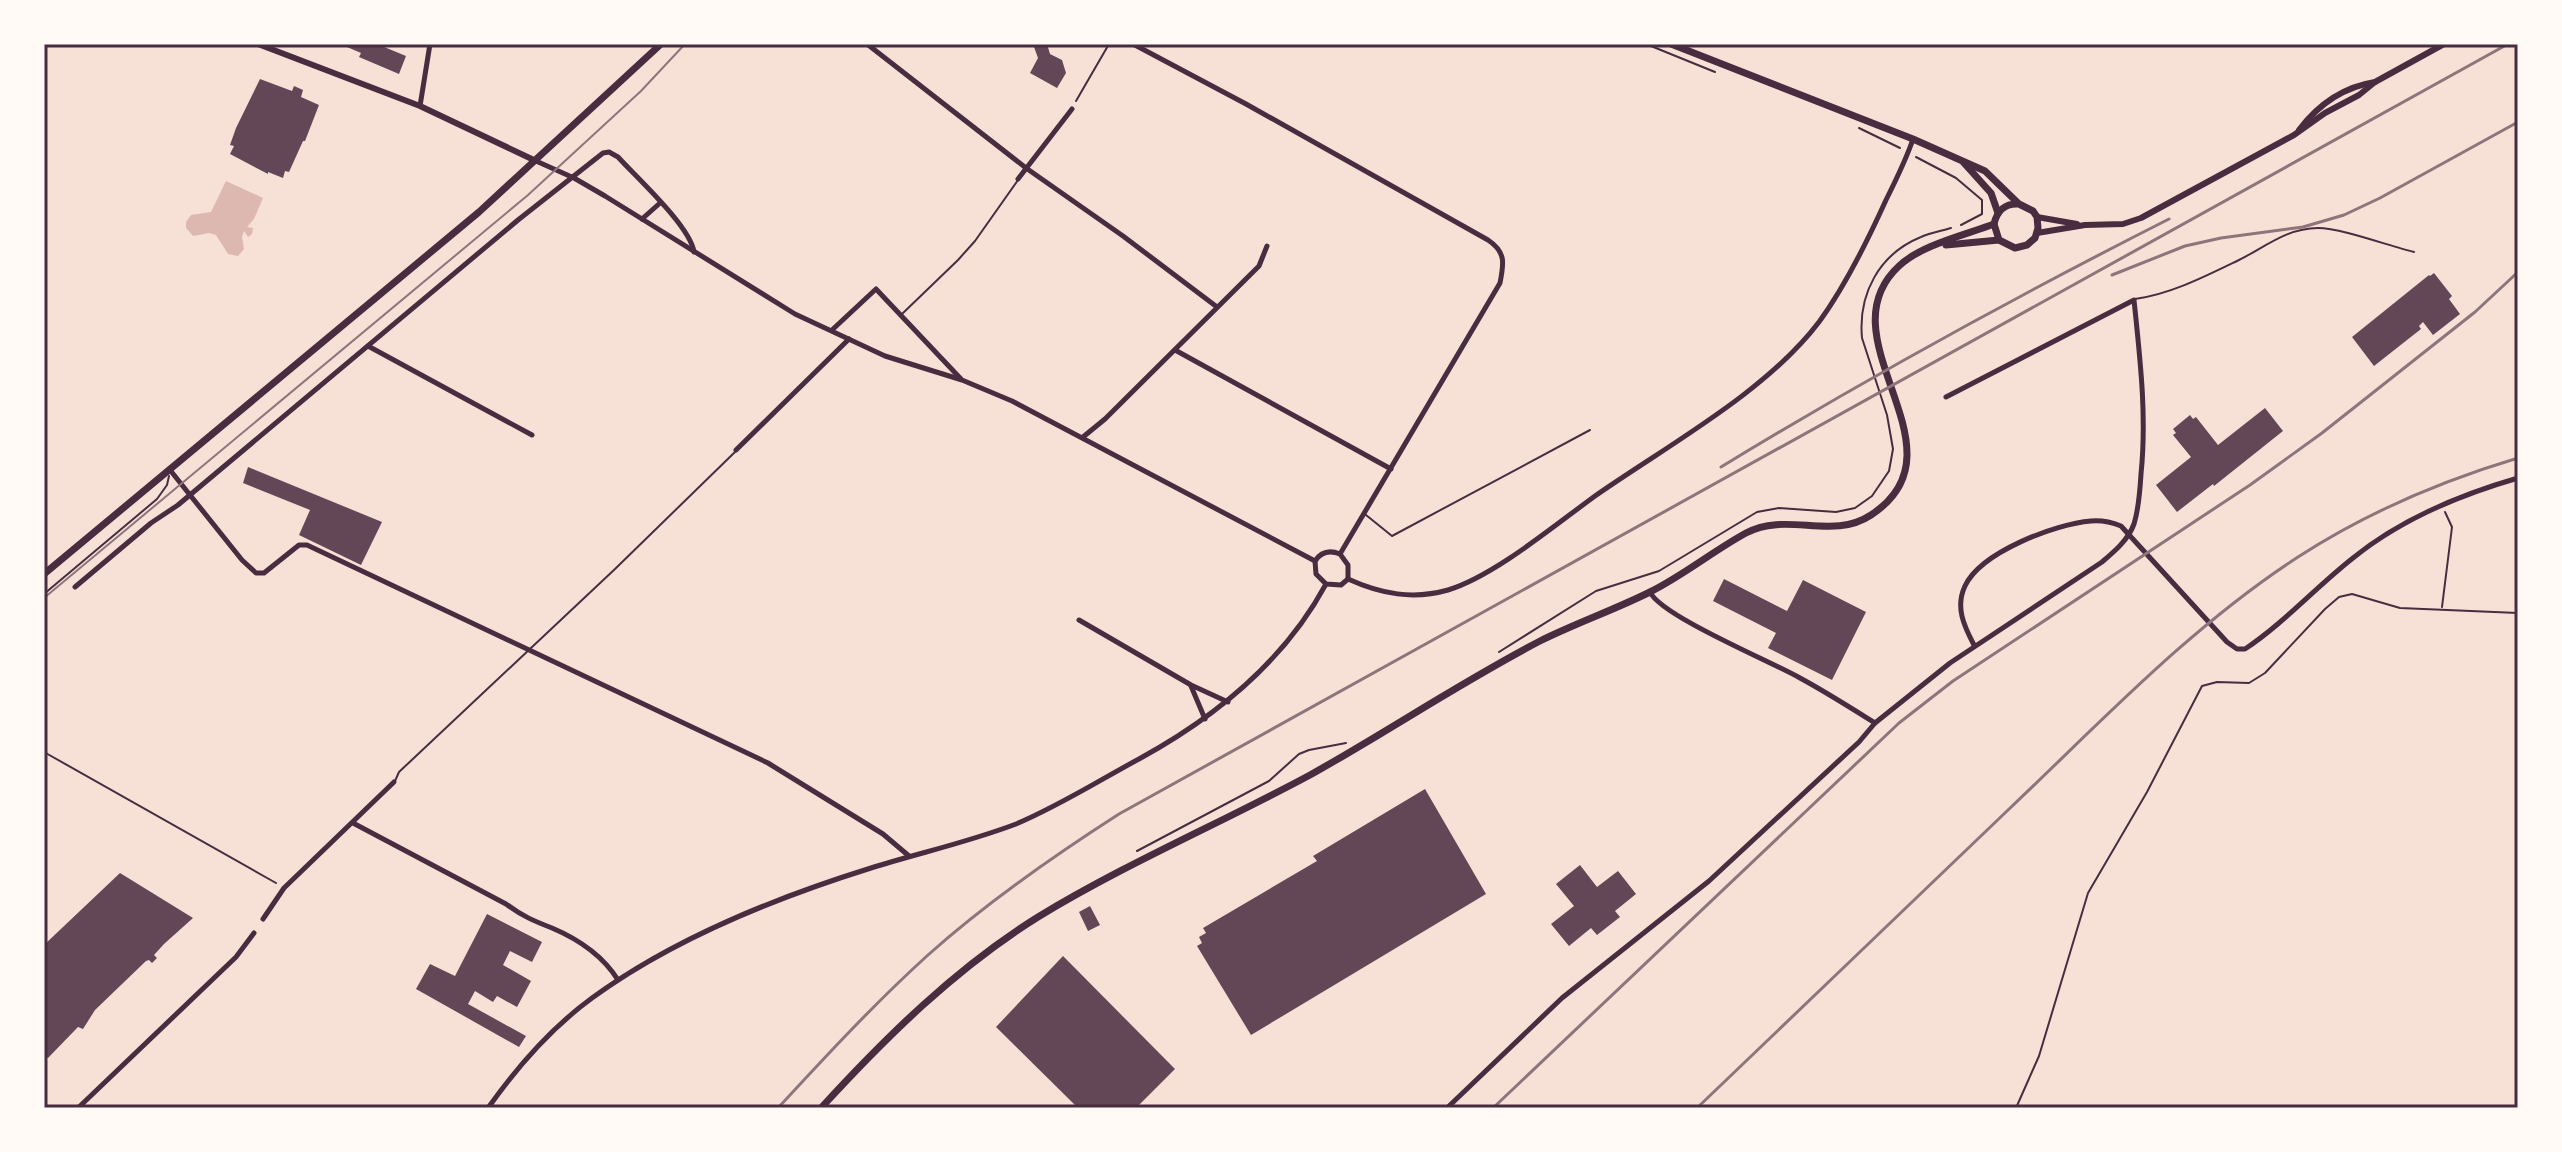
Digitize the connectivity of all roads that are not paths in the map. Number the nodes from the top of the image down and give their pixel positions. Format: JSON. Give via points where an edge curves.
{"nodes":[{"id":1,"x":258,"y":44,"type":"edge"},
{"id":2,"x":430,"y":44,"type":"edge"},
{"id":3,"x":661,"y":44,"type":"edge"},
{"id":4,"x":867,"y":44,"type":"edge"},
{"id":5,"x":1133,"y":44,"type":"edge"},
{"id":6,"x":1671,"y":44,"type":"edge"},
{"id":7,"x":2444,"y":44,"type":"edge"},
{"id":8,"x":420,"y":106,"type":"junction"},
{"id":9,"x":1072,"y":109,"type":"road end"},
{"id":10,"x":1913,"y":139,"type":"junction"},
{"id":11,"x":536,"y":161,"type":"junction"},
{"id":12,"x":1962,"y":161,"type":"junction"},
{"id":13,"x":1026,"y":168,"type":"junction"},
{"id":14,"x":574,"y":178,"type":"junction"},
{"id":15,"x":1018,"y":179,"type":"joint"},
{"id":16,"x":660,"y":203,"type":"junction"},
{"id":17,"x":2019,"y":204,"type":"junction"},
{"id":18,"x":1998,"y":213,"type":"junction"},
{"id":19,"x":2037,"y":217,"type":"junction"},
{"id":20,"x":642,"y":219,"type":"junction"},
{"id":21,"x":1994,"y":224,"type":"junction"},
{"id":22,"x":2085,"y":225,"type":"junction"},
{"id":23,"x":2037,"y":233,"type":"junction"},
{"id":24,"x":1999,"y":240,"type":"junction"},
{"id":25,"x":1267,"y":246,"type":"dead end"},
{"id":26,"x":1936,"y":246,"type":"junction"},
{"id":27,"x":2414,"y":252,"type":"dead end"},
{"id":28,"x":694,"y":253,"type":"junction"},
{"id":29,"x":2134,"y":300,"type":"junction"},
{"id":30,"x":1217,"y":307,"type":"junction"},
{"id":31,"x":900,"y":316,"type":"junction"},
{"id":32,"x":832,"y":330,"type":"junction"},
{"id":33,"x":849,"y":339,"type":"junction"},
{"id":34,"x":368,"y":346,"type":"junction"},
{"id":35,"x":1175,"y":350,"type":"junction"},
{"id":36,"x":962,"y":380,"type":"junction"},
{"id":37,"x":1946,"y":397,"type":"dead end"},
{"id":38,"x":1590,"y":430,"type":"dead end"},
{"id":39,"x":532,"y":435,"type":"dead end"},
{"id":40,"x":1083,"y":437,"type":"junction"},
{"id":41,"x":736,"y":450,"type":"joint"},
{"id":42,"x":1391,"y":469,"type":"junction"},
{"id":43,"x":170,"y":470,"type":"junction"},
{"id":44,"x":2518,"y":478,"type":"edge"},
{"id":45,"x":190,"y":494,"type":"junction"},
{"id":46,"x":1365,"y":514,"type":"junction"},
{"id":47,"x":1340,"y":554,"type":"junction"},
{"id":48,"x":1315,"y":561,"type":"junction"},
{"id":49,"x":44,"y":574,"type":"edge"},
{"id":50,"x":1348,"y":579,"type":"junction"},
{"id":51,"x":1326,"y":584,"type":"junction"},
{"id":52,"x":75,"y":587,"type":"dead end"},
{"id":53,"x":1650,"y":592,"type":"junction"},
{"id":54,"x":44,"y":594,"type":"edge"},
{"id":55,"x":1079,"y":620,"type":"dead end"},
{"id":56,"x":1974,"y":645,"type":"junction"},
{"id":57,"x":528,"y":651,"type":"junction"},
{"id":58,"x":1191,"y":685,"type":"junction"},
{"id":59,"x":1228,"y":702,"type":"junction"},
{"id":60,"x":1205,"y":719,"type":"junction"},
{"id":61,"x":1875,"y":723,"type":"junction"},
{"id":62,"x":394,"y":782,"type":"joint"},
{"id":63,"x":353,"y":823,"type":"junction"},
{"id":64,"x":910,"y":857,"type":"junction"},
{"id":65,"x":263,"y":919,"type":"dead end"},
{"id":66,"x":254,"y":933,"type":"dead end"},
{"id":67,"x":618,"y":980,"type":"junction"},
{"id":68,"x":78,"y":1108,"type":"edge"},
{"id":69,"x":488,"y":1108,"type":"edge"},
{"id":70,"x":821,"y":1108,"type":"edge"},
{"id":71,"x":1447,"y":1108,"type":"edge"}],
"edges":[{"from":1,"to":8,"type":"street"},
{"from":2,"to":8,"type":"street"},
{"from":3,"to":11,"type":"main road"},
{"from":4,"to":13,"type":"street"},
{"from":5,"to":42,"type":"street","via":[[1502,251],[1500,283]]},
{"from":6,"to":10,"type":"main road"},
{"from":7,"to":22,"type":"street","via":[[2320,105],[2298,132],[2135,221]]},
{"from":8,"to":11,"type":"street"},
{"from":9,"to":13,"type":"street"},
{"from":10,"to":12,"type":"main road"},
{"from":10,"to":50,"type":"street","via":[[1850,273],[1819,321],[1749,390],[1464,584],[1402,595]]},
{"from":11,"to":14,"type":"street"},
{"from":11,"to":43,"type":"main road"},
{"from":12,"to":17,"type":"main road","via":[[1995,177]]},
{"from":12,"to":18,"type":"main road","via":[[1991,193]]},
{"from":13,"to":15,"type":"street"},
{"from":13,"to":30,"type":"street"},
{"from":14,"to":16,"type":"street","via":[[609,152]]},
{"from":14,"to":20,"type":"street"},
{"from":14,"to":34,"type":"street"},
{"from":15,"to":31,"type":"lane","via":[[975,241]]},
{"from":16,"to":20,"type":"street"},
{"from":16,"to":28,"type":"street","via":[[692,241]]},
{"from":17,"to":18,"type":"main road"},
{"from":17,"to":19,"type":"main road"},
{"from":18,"to":21,"type":"main road"},
{"from":19,"to":22,"type":"street"},
{"from":19,"to":23,"type":"main road"},
{"from":20,"to":28,"type":"street"},
{"from":21,"to":24,"type":"main road"},
{"from":21,"to":26,"type":"main road"},
{"from":22,"to":23,"type":"street"},
{"from":23,"to":24,"type":"main road","via":[[2021,247]]},
{"from":24,"to":26,"type":"main road"},
{"from":25,"to":30,"type":"street","via":[[1259,266]]},
{"from":26,"to":53,"type":"main road","via":[[1899,265],[1877,302],[1876,339],[1907,436],[1905,468],[1892,496],[1873,514],[1847,526],[1779,523],[1752,530]]},
{"from":27,"to":29,"type":"lane","via":[[2311,229],[2274,239],[2176,288]]},
{"from":28,"to":32,"type":"street","via":[[795,314]]},
{"from":29,"to":37,"type":"street"},
{"from":29,"to":56,"type":"street","via":[[2143,444],[2134,524],[2102,562]]},
{"from":30,"to":35,"type":"street"},
{"from":31,"to":32,"type":"street","via":[[876,289]]},
{"from":31,"to":36,"type":"street"},
{"from":32,"to":33,"type":"street"},
{"from":33,"to":36,"type":"street"},
{"from":33,"to":41,"type":"street"},
{"from":34,"to":39,"type":"street"},
{"from":34,"to":45,"type":"street"},
{"from":35,"to":40,"type":"street"},
{"from":35,"to":42,"type":"street"},
{"from":36,"to":40,"type":"street"},
{"from":38,"to":46,"type":"lane","via":[[1392,536]]},
{"from":40,"to":48,"type":"street"},
{"from":41,"to":57,"type":"lane"},
{"from":42,"to":46,"type":"street"},
{"from":43,"to":45,"type":"street"},
{"from":43,"to":49,"type":"main road"},
{"from":43,"to":54,"type":"lane","via":[[157,499]]},
{"from":44,"to":56,"type":"street","via":[[2442,505],[2372,544],[2245,649],[2227,642],[2121,526],[2090,521],[2036,536],[1980,566],[1965,587],[1962,619]]},
{"from":45,"to":52,"type":"street"},
{"from":45,"to":57,"type":"street","via":[[256,573],[307,545]]},
{"from":46,"to":47,"type":"street"},
{"from":47,"to":48,"type":"street","via":[[1327,552]]},
{"from":47,"to":50,"type":"street","via":[[1348,565]]},
{"from":48,"to":51,"type":"street","via":[[1316,574]]},
{"from":50,"to":51,"type":"street","via":[[1341,585]]},
{"from":51,"to":59,"type":"street","via":[[1279,650]]},
{"from":53,"to":61,"type":"street","via":[[1668,611]]},
{"from":53,"to":70,"type":"main road","via":[[1540,641],[1309,775],[1040,916],[936,993]]},
{"from":55,"to":58,"type":"street"},
{"from":56,"to":61,"type":"street"},
{"from":57,"to":62,"type":"lane"},
{"from":57,"to":64,"type":"street","via":[[768,763],[883,834]]},
{"from":58,"to":59,"type":"street"},
{"from":58,"to":60,"type":"street"},
{"from":59,"to":60,"type":"street"},
{"from":60,"to":64,"type":"street","via":[[1042,812]]},
{"from":61,"to":71,"type":"street","via":[[1709,881],[1562,998]]},
{"from":62,"to":63,"type":"street"},
{"from":63,"to":65,"type":"street","via":[[284,888]]},
{"from":63,"to":67,"type":"street","via":[[590,950]]},
{"from":64,"to":67,"type":"street","via":[[773,903],[685,942]]},
{"from":66,"to":68,"type":"street","via":[[236,957]]},
{"from":67,"to":69,"type":"street","via":[[545,1039]]}]}
